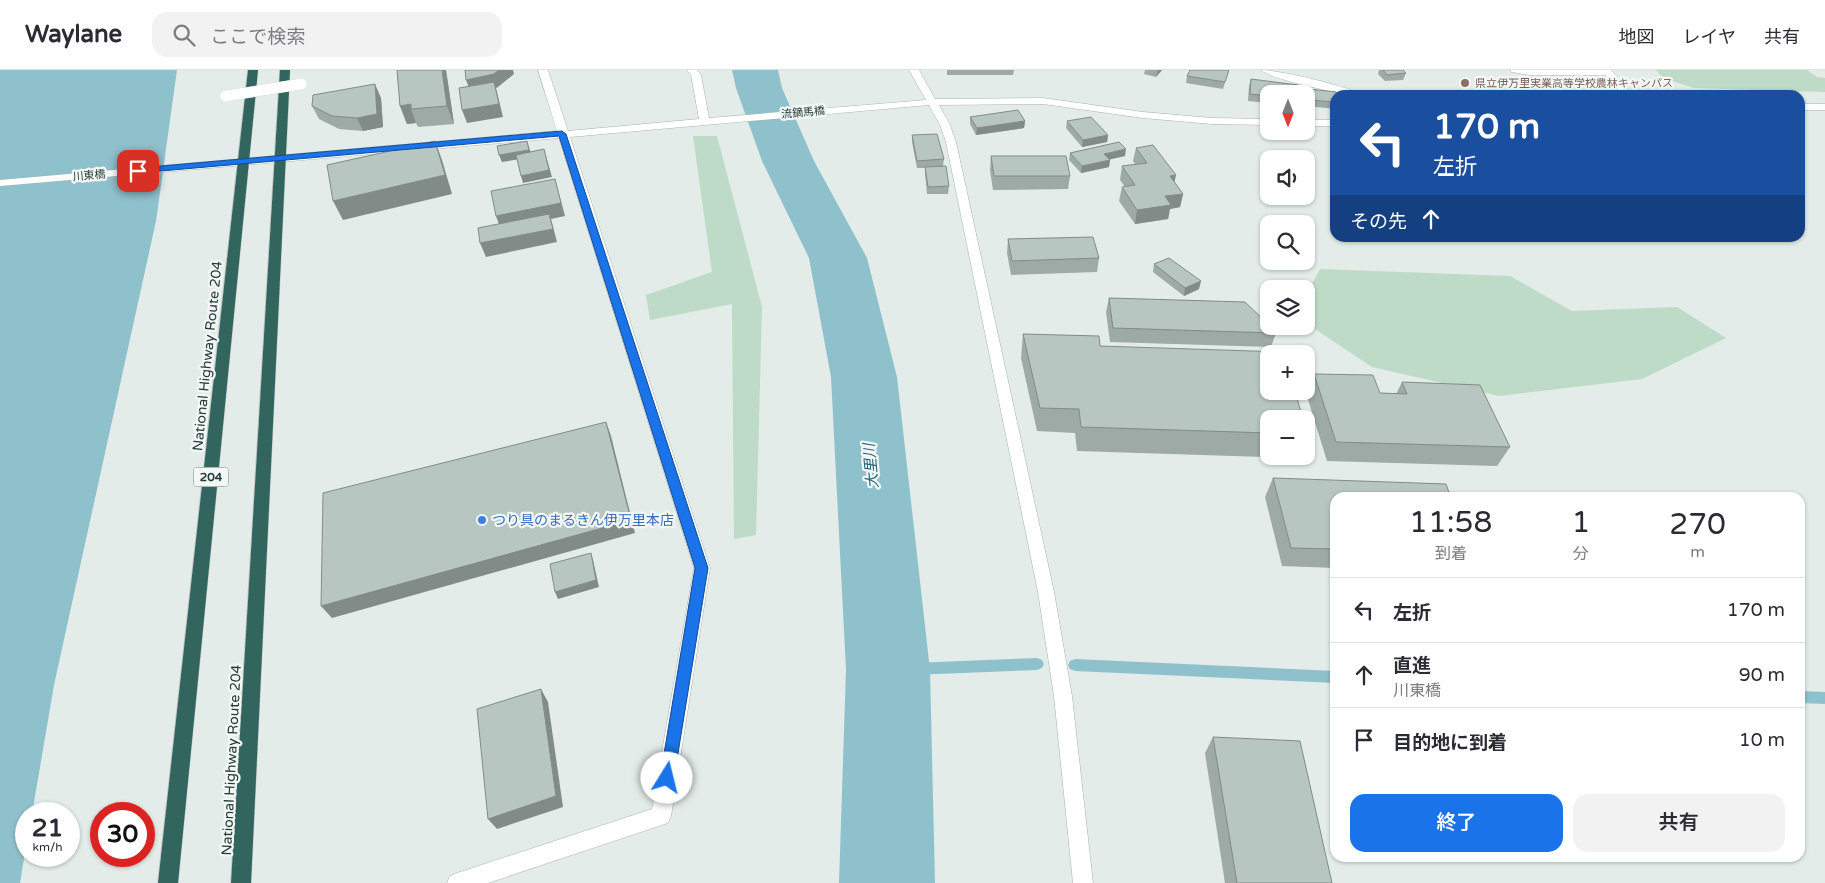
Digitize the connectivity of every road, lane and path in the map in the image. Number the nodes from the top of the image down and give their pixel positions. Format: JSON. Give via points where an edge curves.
{"nodes":[{"id":1,"x":253,"y":70,"type":"edge"},
{"id":2,"x":285,"y":70,"type":"edge"},
{"id":3,"x":543,"y":70,"type":"edge"},
{"id":4,"x":692,"y":70,"type":"edge"},
{"id":5,"x":914,"y":70,"type":"edge"},
{"id":6,"x":1266,"y":70,"type":"edge"},
{"id":7,"x":1514,"y":70,"type":"edge"},
{"id":8,"x":1607,"y":71,"type":"edge"},
{"id":9,"x":301,"y":84,"type":"dead end"},
{"id":10,"x":1341,"y":90,"type":"edge"},
{"id":11,"x":1624,"y":90,"type":"edge"},
{"id":12,"x":226,"y":96,"type":"dead end"},
{"id":13,"x":932,"y":102,"type":"junction"},
{"id":14,"x":1805,"y":106,"type":"edge"},
{"id":15,"x":1825,"y":108,"type":"edge"},
{"id":16,"x":704,"y":121,"type":"junction"},
{"id":17,"x":1260,"y":122,"type":"edge"},
{"id":18,"x":1315,"y":123,"type":"edge"},
{"id":19,"x":1330,"y":123,"type":"edge"},
{"id":20,"x":562,"y":134,"type":"junction"},
{"id":21,"x":281,"y":158,"type":"junction"},
{"id":22,"x":244,"y":162,"type":"junction"},
{"id":23,"x":0,"y":183,"type":"edge"},
{"id":24,"x":168,"y":883,"type":"edge"},
{"id":25,"x":241,"y":883,"type":"edge"},
{"id":26,"x":457,"y":883,"type":"edge"},
{"id":27,"x":1083,"y":883,"type":"edge"}],
"edges":[{"from":1,"to":22,"type":"highway","name":"National Highway Route 204","number":"204"},
{"from":2,"to":21,"type":"highway","name":"National Highway Route 204"},
{"from":3,"to":20,"type":"street"},
{"from":4,"to":16,"type":"street","via":[[696,75]]},
{"from":5,"to":13,"type":"street"},
{"from":6,"to":10,"type":"street"},
{"from":7,"to":8,"type":"street"},
{"from":8,"to":11,"type":"street"},
{"from":9,"to":12,"type":"street","bridge":true},
{"from":13,"to":16,"type":"street","name":"流鏑馬橋"},
{"from":13,"to":17,"type":"street","name":"流鏑馬橋","via":[[1044,101],[1143,115]]},
{"from":13,"to":27,"type":"street","via":[[951,142],[1046,592],[1063,696]]},
{"from":14,"to":15,"type":"street"},
{"from":16,"to":20,"type":"street","name":"流鏑馬橋"},
{"from":18,"to":19,"type":"street"},
{"from":20,"to":21,"type":"street","name":"川東橋"},
{"from":20,"to":26,"type":"street","via":[[702,568],[661,816]]},
{"from":21,"to":22,"type":"street","name":"川東橋"},
{"from":21,"to":25,"type":"highway","name":"National Highway Route 204"},
{"from":22,"to":23,"type":"street","name":"川東橋"},
{"from":22,"to":24,"type":"highway","name":"National Highway Route 204","number":"204"}]}
